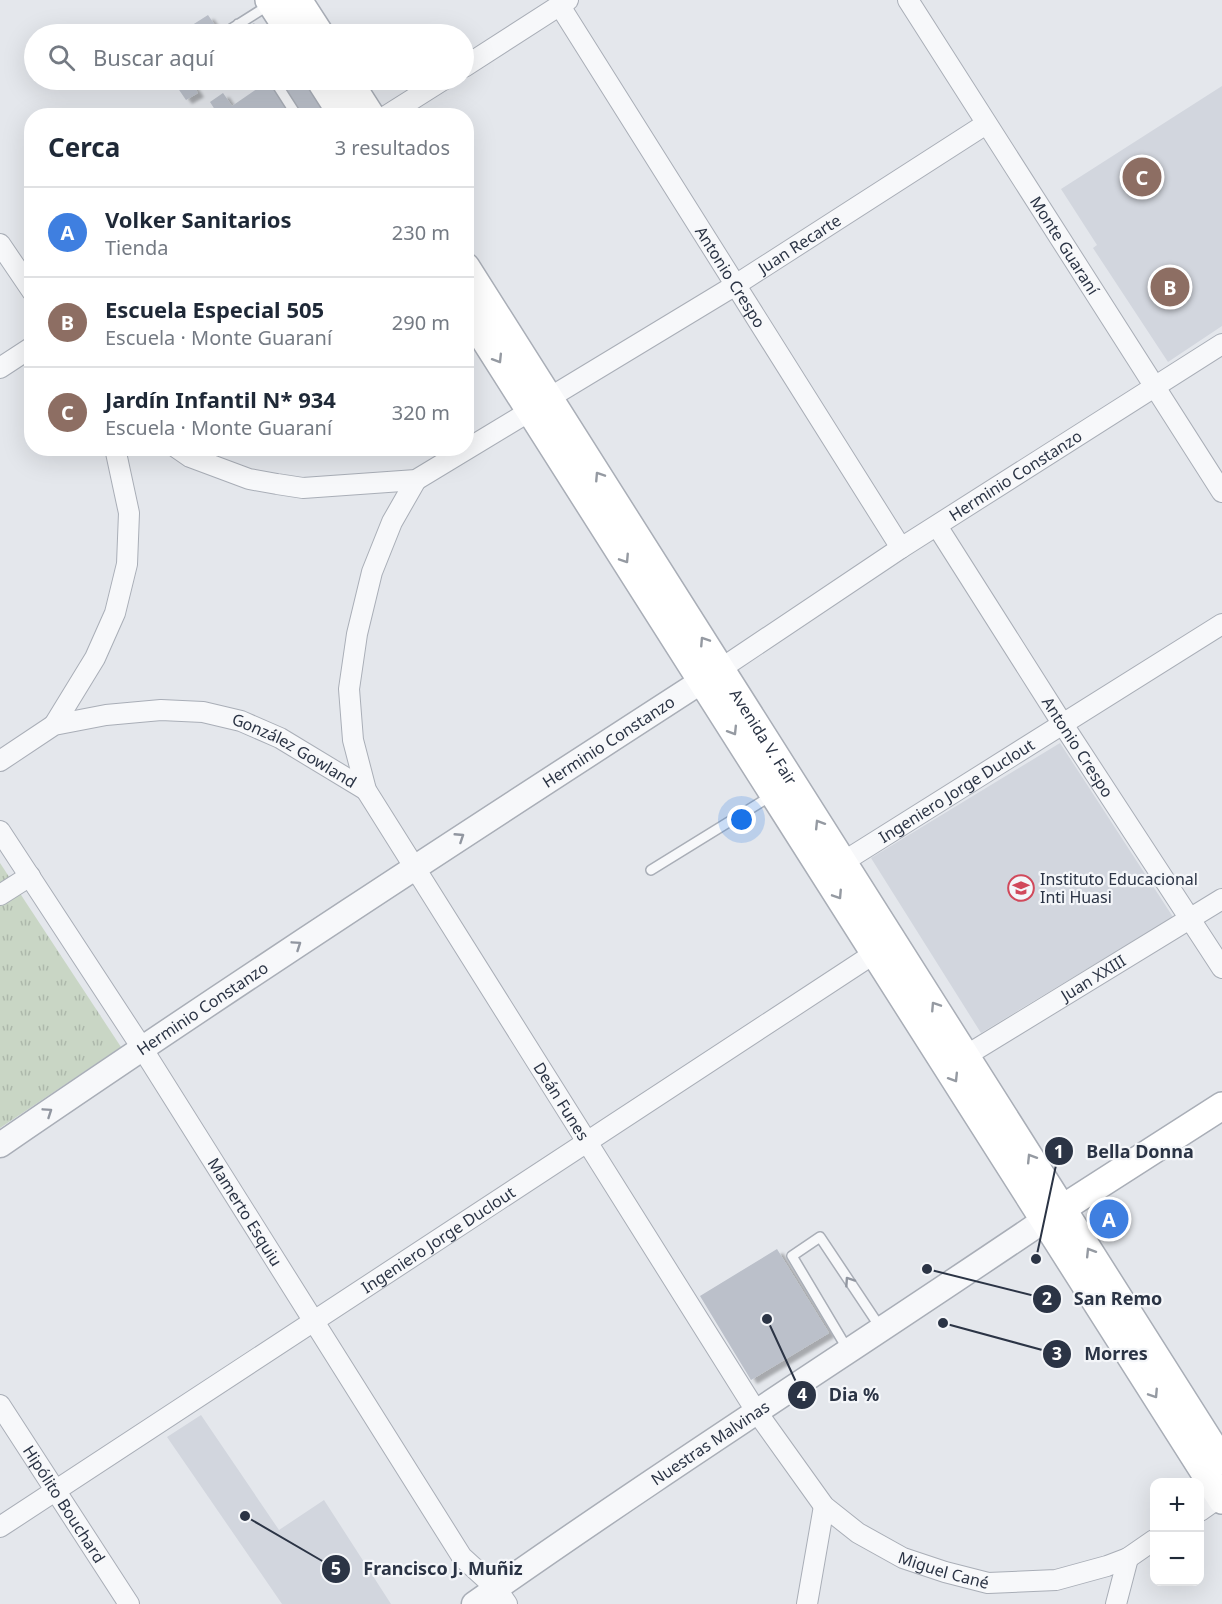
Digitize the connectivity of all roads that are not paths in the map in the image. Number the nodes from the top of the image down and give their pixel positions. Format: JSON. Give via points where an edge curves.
{"nodes":[{"id":1,"x":298,"y":0,"type":"edge"},
{"id":2,"x":908,"y":0,"type":"edge"},
{"id":3,"x":270,"y":2,"type":"edge"},
{"id":4,"x":564,"y":3,"type":"edge"},
{"id":5,"x":238,"y":24,"type":"edge"},
{"id":6,"x":284,"y":24,"type":"edge"},
{"id":7,"x":314,"y":24,"type":"edge"},
{"id":8,"x":474,"y":61,"type":"edge"},
{"id":9,"x":280,"y":90,"type":"edge"},
{"id":10,"x":326,"y":90,"type":"edge"},
{"id":11,"x":354,"y":90,"type":"edge"},
{"id":12,"x":427,"y":90,"type":"edge"},
{"id":13,"x":292,"y":108,"type":"edge"},
{"id":14,"x":338,"y":108,"type":"edge"},
{"id":15,"x":366,"y":108,"type":"edge"},
{"id":16,"x":399,"y":108,"type":"edge"},
{"id":17,"x":986,"y":124,"type":"junction"},
{"id":18,"x":0,"y":244,"type":"edge"},
{"id":19,"x":24,"y":279,"type":"edge"},
{"id":20,"x":474,"y":282,"type":"edge"},
{"id":21,"x":734,"y":286,"type":"junction"},
{"id":22,"x":474,"y":320,"type":"edge"},
{"id":23,"x":1222,"y":345,"type":"edge"},
{"id":24,"x":24,"y":352,"type":"edge"},
{"id":25,"x":0,"y":368,"type":"edge"},
{"id":26,"x":1154,"y":386,"type":"junction"},
{"id":27,"x":540,"y":404,"type":"junction"},
{"id":28,"x":474,"y":444,"type":"edge"},
{"id":29,"x":118,"y":456,"type":"edge"},
{"id":30,"x":189,"y":456,"type":"edge"},
{"id":31,"x":455,"y":456,"type":"edge"},
{"id":32,"x":416,"y":480,"type":"junction"},
{"id":33,"x":1222,"y":492,"type":"edge"},
{"id":34,"x":937,"y":526,"type":"junction"},
{"id":35,"x":900,"y":548,"type":"junction"},
{"id":36,"x":1222,"y":624,"type":"edge"},
{"id":37,"x":712,"y":675,"type":"junction"},
{"id":38,"x":1062,"y":723,"type":"junction"},
{"id":39,"x":54,"y":725,"type":"junction"},
{"id":40,"x":0,"y":761,"type":"edge"},
{"id":41,"x":366,"y":790,"type":"junction"},
{"id":42,"x":773,"y":795,"type":"junction"},
{"id":43,"x":0,"y":831,"type":"edge"},
{"id":44,"x":843,"y":862,"type":"junction"},
{"id":45,"x":414,"y":868,"type":"junction"},
{"id":46,"x":651,"y":870,"type":"dead end"},
{"id":47,"x":30,"y":876,"type":"junction"},
{"id":48,"x":0,"y":895,"type":"edge"},
{"id":49,"x":1222,"y":899,"type":"edge"},
{"id":50,"x":1191,"y":919,"type":"junction"},
{"id":51,"x":875,"y":953,"type":"junction"},
{"id":52,"x":1222,"y":968,"type":"edge"},
{"id":53,"x":142,"y":1048,"type":"junction"},
{"id":54,"x":967,"y":1055,"type":"junction"},
{"id":55,"x":1222,"y":1106,"type":"edge"},
{"id":56,"x":586,"y":1141,"type":"junction"},
{"id":57,"x":0,"y":1145,"type":"edge"},
{"id":58,"x":1053,"y":1214,"type":"junction"},
{"id":59,"x":314,"y":1322,"type":"junction"},
{"id":60,"x":881,"y":1329,"type":"junction"},
{"id":61,"x":849,"y":1351,"type":"junction"},
{"id":62,"x":0,"y":1406,"type":"edge"},
{"id":63,"x":756,"y":1411,"type":"junction"},
{"id":64,"x":1222,"y":1461,"type":"edge"},
{"id":65,"x":57,"y":1489,"type":"junction"},
{"id":66,"x":1214,"y":1503,"type":"edge"},
{"id":67,"x":824,"y":1506,"type":"junction"},
{"id":68,"x":0,"y":1527,"type":"edge"},
{"id":69,"x":1150,"y":1543,"type":"edge"},
{"id":70,"x":1128,"y":1558,"type":"junction"},
{"id":71,"x":502,"y":1596,"type":"edge"},
{"id":72,"x":129,"y":1604,"type":"edge"},
{"id":73,"x":474,"y":1604,"type":"edge"},
{"id":74,"x":807,"y":1604,"type":"edge"},
{"id":75,"x":1116,"y":1604,"type":"edge"}],
"edges":[{"from":1,"to":7,"type":"main road"},
{"from":2,"to":17,"type":"street","name":"Monte Guaraní"},
{"from":3,"to":5,"type":"lane"},
{"from":3,"to":6,"type":"main road"},
{"from":4,"to":8,"type":"street"},
{"from":4,"to":21,"type":"street","name":"Antonio Crespo"},
{"from":9,"to":13,"type":"lane"},
{"from":10,"to":14,"type":"main road"},
{"from":11,"to":15,"type":"main road"},
{"from":12,"to":16,"type":"street"},
{"from":17,"to":21,"type":"street","name":"Juan Recarte"},
{"from":17,"to":26,"type":"street","name":"Monte Guaraní"},
{"from":18,"to":19,"type":"street"},
{"from":20,"to":27,"type":"main road","name":"Avenida V. Fair"},
{"from":21,"to":27,"type":"street","name":"Juan Recarte"},
{"from":21,"to":35,"type":"street","name":"Antonio Crespo"},
{"from":22,"to":27,"type":"main road","name":"Avenida V. Fair","one_way":true},
{"from":23,"to":26,"type":"street","name":"Herminio Constanzo"},
{"from":24,"to":25,"type":"street"},
{"from":26,"to":33,"type":"street","name":"Monte Guaraní"},
{"from":26,"to":34,"type":"street","name":"Herminio Constanzo"},
{"from":27,"to":28,"type":"street","name":"Juan Recarte"},
{"from":27,"to":37,"type":"main road","name":"Avenida V. Fair"},
{"from":29,"to":39,"type":"street","via":[[129,513],[127,564],[115,613],[95,658]]},
{"from":30,"to":32,"type":"street","via":[[249,479],[303,488]]},
{"from":31,"to":32,"type":"street","name":"Juan Recarte"},
{"from":32,"to":41,"type":"street","name":"González Gowland","via":[[392,522],[372,572],[357,634],[350,688],[354,740]]},
{"from":34,"to":35,"type":"street","name":"Herminio Constanzo"},
{"from":34,"to":38,"type":"street","name":"Antonio Crespo"},
{"from":35,"to":37,"type":"street","name":"Herminio Constanzo"},
{"from":36,"to":38,"type":"street","name":"Ingeniero Jorge Duclout"},
{"from":37,"to":42,"type":"main road","name":"Avenida V. Fair","one_way":true},
{"from":44,"to":37,"type":"main road","name":"Avenida V. Fair","one_way":true},
{"from":45,"to":37,"type":"street","name":"Herminio Constanzo","one_way":true},
{"from":38,"to":44,"type":"street","name":"Ingeniero Jorge Duclout"},
{"from":38,"to":50,"type":"street","name":"Antonio Crespo"},
{"from":39,"to":40,"type":"street"},
{"from":39,"to":41,"type":"street","name":"González Gowland","via":[[161,710],[203,712],[241,721],[280,738]]},
{"from":41,"to":45,"type":"street","name":"Deán Funes"},
{"from":42,"to":46,"type":"lane"},
{"from":42,"to":51,"type":"main road","name":"Avenida V. Fair","one_way":true},
{"from":43,"to":47,"type":"street","name":"Mamerto Esquiu"},
{"from":54,"to":44,"type":"main road","name":"Avenida V. Fair","one_way":true},
{"from":53,"to":45,"type":"street","name":"Herminio Constanzo","one_way":true},
{"from":45,"to":56,"type":"street","name":"Deán Funes"},
{"from":47,"to":48,"type":"street"},
{"from":47,"to":53,"type":"street","name":"Mamerto Esquiu"},
{"from":49,"to":50,"type":"street","name":"Juan XXIII"},
{"from":50,"to":52,"type":"street","name":"Antonio Crespo"},
{"from":50,"to":54,"type":"street","name":"Juan XXIII"},
{"from":51,"to":56,"type":"street","name":"Ingeniero Jorge Duclout"},
{"from":51,"to":58,"type":"main road","name":"Avenida V. Fair","one_way":true},
{"from":57,"to":53,"type":"street","name":"Herminio Constanzo","one_way":true},
{"from":53,"to":59,"type":"street","name":"Mamerto Esquiu"},
{"from":58,"to":54,"type":"main road","name":"Avenida V. Fair","one_way":true},
{"from":55,"to":58,"type":"main road","name":"Nuestras Malvinas"},
{"from":56,"to":59,"type":"street","name":"Ingeniero Jorge Duclout"},
{"from":56,"to":63,"type":"street","name":"Deán Funes"},
{"from":58,"to":60,"type":"street","name":"Nuestras Malvinas"},
{"from":64,"to":58,"type":"main road","one_way":true},
{"from":58,"to":66,"type":"main road","one_way":true},
{"from":59,"to":65,"type":"street","name":"Ingeniero Jorge Duclout"},
{"from":59,"to":71,"type":"street","name":"Mamerto Esquiu","via":[[462,1557]]},
{"from":60,"to":61,"type":"street","name":"Nuestras Malvinas"},
{"from":60,"to":61,"type":"lane","one_way":true,"via":[[820,1237],[792,1256]]},
{"from":61,"to":63,"type":"street","name":"Nuestras Malvinas"},
{"from":62,"to":65,"type":"street","name":"Hipólito Bouchard"},
{"from":63,"to":67,"type":"street","name":"Deán Funes"},
{"from":63,"to":71,"type":"street","name":"Nuestras Malvinas"},
{"from":65,"to":68,"type":"street","name":"Ingeniero Jorge Duclout"},
{"from":65,"to":72,"type":"street","name":"Hipólito Bouchard"},
{"from":67,"to":70,"type":"street","name":"Miguel Cané","via":[[858,1533],[903,1558],[988,1583],[1056,1580]]},
{"from":67,"to":74,"type":"street"},
{"from":69,"to":70,"type":"street","name":"Miguel Cané"},
{"from":70,"to":75,"type":"street"},
{"from":71,"to":73,"type":"street","name":"Nuestras Malvinas"}]}
